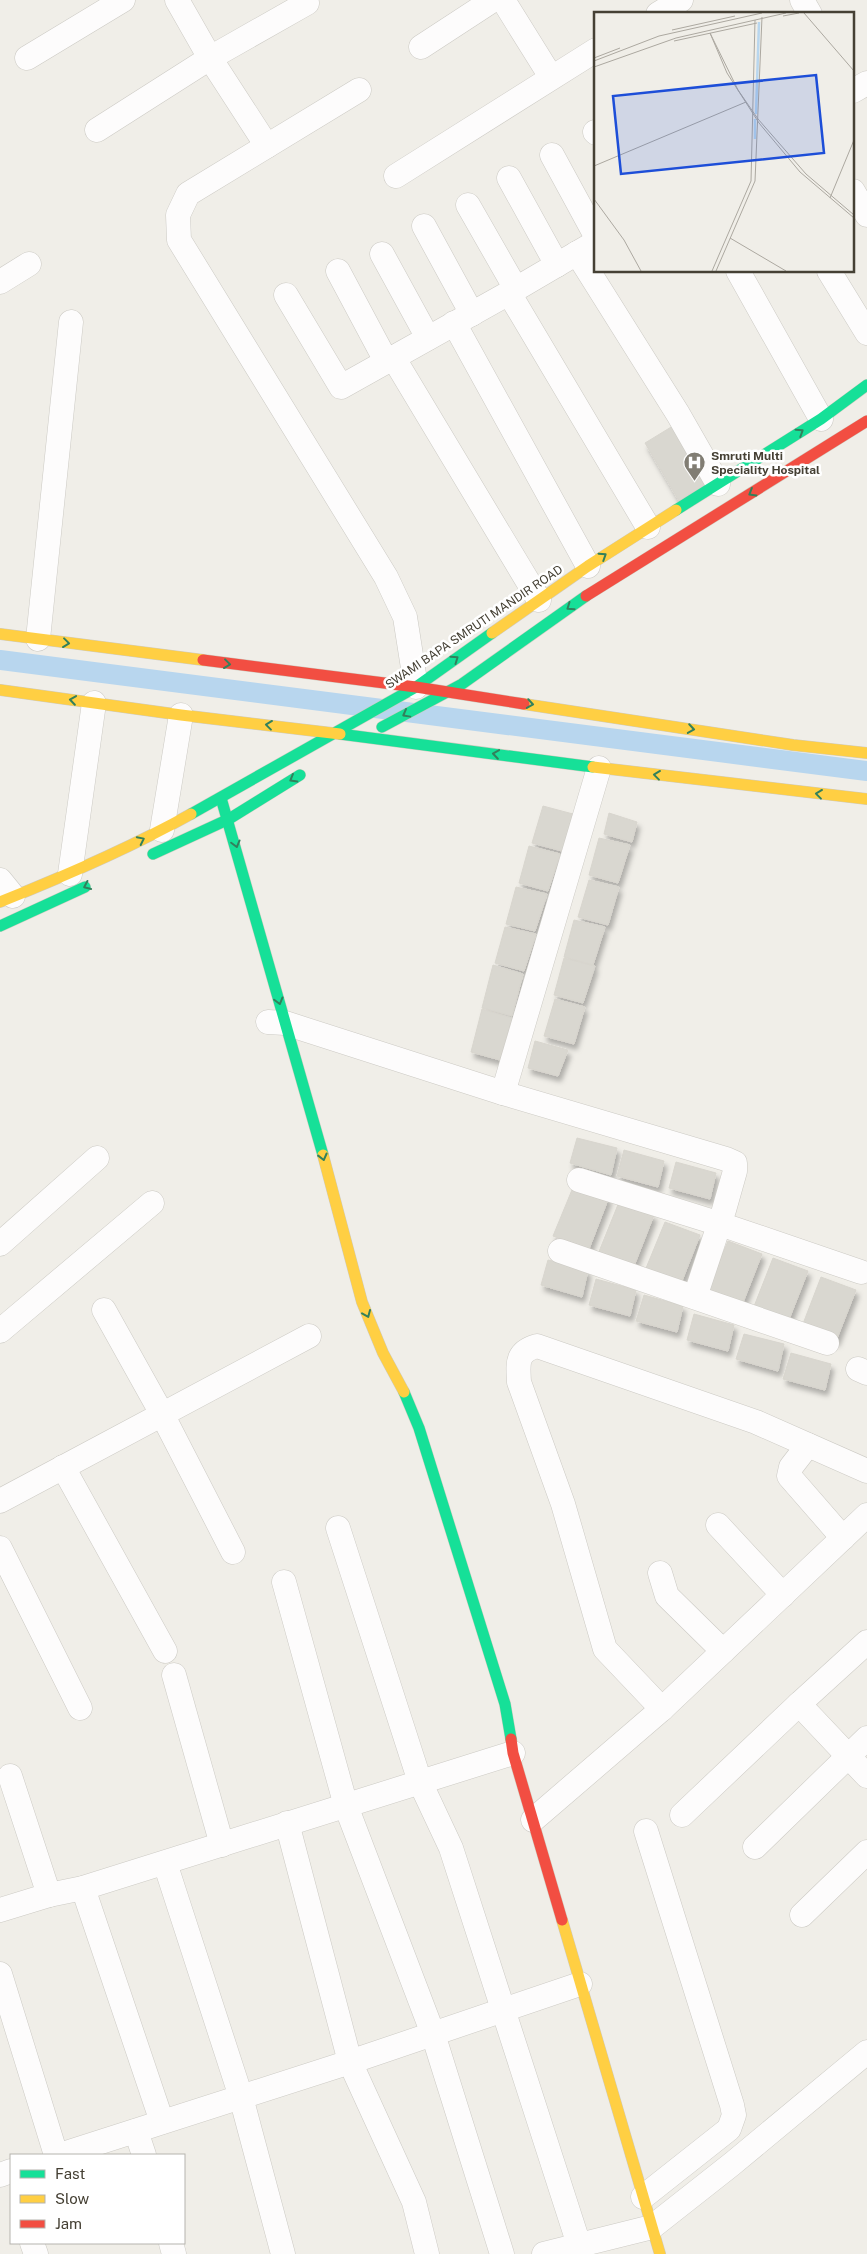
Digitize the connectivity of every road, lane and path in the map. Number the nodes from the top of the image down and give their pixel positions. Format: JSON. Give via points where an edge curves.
{"nodes":[{"id":1,"x":123,"y":0,"type":"edge"},
{"id":2,"x":177,"y":0,"type":"edge"},
{"id":3,"x":681,"y":0,"type":"edge"},
{"id":4,"x":802,"y":0,"type":"edge"},
{"id":5,"x":506,"y":2,"type":"edge"},
{"id":6,"x":307,"y":3,"type":"dead end"},
{"id":7,"x":661,"y":12,"type":"edge"},
{"id":8,"x":809,"y":12,"type":"edge"},
{"id":9,"x":421,"y":47,"type":"dead end"},
{"id":10,"x":594,"y":51,"type":"edge"},
{"id":11,"x":27,"y":58,"type":"dead end"},
{"id":12,"x":210,"y":58,"type":"junction"},
{"id":13,"x":551,"y":77,"type":"junction"},
{"id":14,"x":359,"y":90,"type":"dead end"},
{"id":15,"x":97,"y":130,"type":"dead end"},
{"id":16,"x":267,"y":146,"type":"junction"},
{"id":17,"x":552,"y":155,"type":"dead end"},
{"id":18,"x":396,"y":176,"type":"dead end"},
{"id":19,"x":508,"y":178,"type":"dead end"},
{"id":20,"x":854,"y":193,"type":"edge"},
{"id":21,"x":468,"y":205,"type":"dead end"},
{"id":22,"x":867,"y":215,"type":"edge"},
{"id":23,"x":424,"y":226,"type":"dead end"},
{"id":24,"x":594,"y":232,"type":"edge"},
{"id":25,"x":577,"y":253,"type":"edge"},
{"id":26,"x":382,"y":254,"type":"dead end"},
{"id":27,"x":29,"y":264,"type":"dead end"},
{"id":28,"x":338,"y":271,"type":"dead end"},
{"id":29,"x":739,"y":272,"type":"edge"},
{"id":30,"x":829,"y":272,"type":"edge"},
{"id":31,"x":0,"y":282,"type":"edge"},
{"id":32,"x":512,"y":291,"type":"junction"},
{"id":33,"x":286,"y":295,"type":"dead end"},
{"id":34,"x":463,"y":318,"type":"junction"},
{"id":35,"x":71,"y":322,"type":"dead end"},
{"id":36,"x":867,"y":333,"type":"edge"},
{"id":37,"x":428,"y":338,"type":"junction"},
{"id":38,"x":389,"y":359,"type":"junction"},
{"id":39,"x":867,"y":385,"type":"edge"},
{"id":40,"x":821,"y":418,"type":"junction"},
{"id":41,"x":867,"y":421,"type":"edge"},
{"id":42,"x":718,"y":484,"type":"junction"},
{"id":43,"x":648,"y":527,"type":"junction"},
{"id":44,"x":588,"y":566,"type":"junction"},
{"id":45,"x":539,"y":600,"type":"junction"},
{"id":46,"x":0,"y":634,"type":"edge"},
{"id":47,"x":38,"y":639,"type":"junction"},
{"id":48,"x":416,"y":687,"type":"junction"},
{"id":49,"x":0,"y":690,"type":"edge"},
{"id":50,"x":447,"y":692,"type":"junction"},
{"id":51,"x":94,"y":703,"type":"junction"},
{"id":52,"x":180,"y":715,"type":"junction"},
{"id":53,"x":335,"y":733,"type":"junction"},
{"id":54,"x":365,"y":737,"type":"junction"},
{"id":55,"x":345,"y":748,"type":"dead end"},
{"id":56,"x":867,"y":753,"type":"edge"},
{"id":57,"x":312,"y":768,"type":"dead end"},
{"id":58,"x":599,"y":768,"type":"junction"},
{"id":59,"x":221,"y":798,"type":"junction"},
{"id":60,"x":867,"y":800,"type":"edge"},
{"id":61,"x":208,"y":805,"type":"junction"},
{"id":62,"x":229,"y":818,"type":"junction"},
{"id":63,"x":162,"y":830,"type":"junction"},
{"id":64,"x":215,"y":830,"type":"junction"},
{"id":65,"x":141,"y":860,"type":"dead end"},
{"id":66,"x":70,"y":874,"type":"junction"},
{"id":67,"x":96,"y":881,"type":"dead end"},
{"id":68,"x":4,"y":893,"type":"edge"},
{"id":69,"x":0,"y":926,"type":"edge"},
{"id":70,"x":272,"y":1022,"type":"junction"},
{"id":71,"x":503,"y":1093,"type":"junction"},
{"id":72,"x":97,"y":1158,"type":"dead end"},
{"id":73,"x":579,"y":1180,"type":"dead end"},
{"id":74,"x":152,"y":1203,"type":"dead end"},
{"id":75,"x":720,"y":1224,"type":"junction"},
{"id":76,"x":0,"y":1244,"type":"edge"},
{"id":77,"x":560,"y":1251,"type":"dead end"},
{"id":78,"x":861,"y":1272,"type":"dead end"},
{"id":79,"x":696,"y":1298,"type":"junction"},
{"id":80,"x":104,"y":1310,"type":"dead end"},
{"id":81,"x":0,"y":1331,"type":"edge"},
{"id":82,"x":309,"y":1336,"type":"dead end"},
{"id":83,"x":827,"y":1343,"type":"dead end"},
{"id":84,"x":400,"y":1383,"type":"junction"},
{"id":85,"x":387,"y":1389,"type":"dead end"},
{"id":86,"x":162,"y":1414,"type":"junction"},
{"id":87,"x":808,"y":1445,"type":"junction"},
{"id":88,"x":63,"y":1467,"type":"junction"},
{"id":89,"x":867,"y":1471,"type":"edge"},
{"id":90,"x":0,"y":1500,"type":"edge"},
{"id":91,"x":867,"y":1515,"type":"edge"},
{"id":92,"x":718,"y":1525,"type":"dead end"},
{"id":93,"x":338,"y":1528,"type":"dead end"},
{"id":94,"x":843,"y":1538,"type":"junction"},
{"id":95,"x":0,"y":1548,"type":"edge"},
{"id":96,"x":233,"y":1552,"type":"dead end"},
{"id":97,"x":660,"y":1572,"type":"dead end"},
{"id":98,"x":284,"y":1582,"type":"dead end"},
{"id":99,"x":782,"y":1595,"type":"junction"},
{"id":100,"x":867,"y":1642,"type":"edge"},
{"id":101,"x":723,"y":1651,"type":"junction"},
{"id":102,"x":166,"y":1652,"type":"dead end"},
{"id":103,"x":174,"y":1675,"type":"dead end"},
{"id":104,"x":799,"y":1704,"type":"junction"},
{"id":105,"x":80,"y":1708,"type":"dead end"},
{"id":106,"x":662,"y":1709,"type":"junction"},
{"id":107,"x":495,"y":1711,"type":"dead end"},
{"id":108,"x":867,"y":1738,"type":"edge"},
{"id":109,"x":511,"y":1743,"type":"junction"},
{"id":110,"x":848,"y":1756,"type":"junction"},
{"id":111,"x":10,"y":1776,"type":"dead end"},
{"id":112,"x":867,"y":1776,"type":"edge"},
{"id":113,"x":420,"y":1782,"type":"junction"},
{"id":114,"x":346,"y":1806,"type":"junction"},
{"id":115,"x":682,"y":1815,"type":"dead end"},
{"id":116,"x":532,"y":1820,"type":"junction"},
{"id":117,"x":287,"y":1823,"type":"junction"},
{"id":118,"x":646,"y":1831,"type":"dead end"},
{"id":119,"x":222,"y":1845,"type":"junction"},
{"id":120,"x":755,"y":1847,"type":"dead end"},
{"id":121,"x":867,"y":1852,"type":"edge"},
{"id":122,"x":165,"y":1863,"type":"junction"},
{"id":123,"x":84,"y":1888,"type":"junction"},
{"id":124,"x":49,"y":1895,"type":"junction"},
{"id":125,"x":0,"y":1910,"type":"edge"},
{"id":126,"x":802,"y":1915,"type":"dead end"},
{"id":127,"x":0,"y":1974,"type":"edge"},
{"id":128,"x":580,"y":1984,"type":"junction"},
{"id":129,"x":504,"y":2010,"type":"junction"},
{"id":130,"x":433,"y":2034,"type":"junction"},
{"id":131,"x":867,"y":2052,"type":"edge"},
{"id":132,"x":350,"y":2062,"type":"junction"},
{"id":133,"x":241,"y":2097,"type":"junction"},
{"id":134,"x":162,"y":2122,"type":"junction"},
{"id":135,"x":136,"y":2131,"type":"junction"},
{"id":136,"x":56,"y":2154,"type":"edge"},
{"id":137,"x":63,"y":2154,"type":"edge"},
{"id":138,"x":144,"y":2154,"type":"edge"},
{"id":139,"x":643,"y":2197,"type":"junction"},
{"id":140,"x":652,"y":2228,"type":"junction"},
{"id":141,"x":578,"y":2245,"type":"junction"},
{"id":142,"x":283,"y":2254,"type":"edge"},
{"id":143,"x":427,"y":2254,"type":"edge"},
{"id":144,"x":502,"y":2254,"type":"edge"},
{"id":145,"x":544,"y":2254,"type":"edge"},
{"id":146,"x":660,"y":2254,"type":"edge"}],
"edges":[{"from":1,"to":11,"type":"street"},
{"from":2,"to":12,"type":"street"},
{"from":3,"to":7,"type":"street"},
{"from":4,"to":8,"type":"street"},
{"from":5,"to":9,"type":"street"},
{"from":5,"to":13,"type":"street"},
{"from":6,"to":12,"type":"street"},
{"from":10,"to":13,"type":"street"},
{"from":12,"to":15,"type":"street"},
{"from":12,"to":16,"type":"street"},
{"from":13,"to":18,"type":"street"},
{"from":14,"to":16,"type":"street"},
{"from":16,"to":48,"type":"street","via":[[188,194],[178,215],[179,240],[386,577],[405,617]]},
{"from":17,"to":24,"type":"street"},
{"from":19,"to":25,"type":"street"},
{"from":20,"to":22,"type":"street"},
{"from":21,"to":32,"type":"street"},
{"from":23,"to":34,"type":"street"},
{"from":25,"to":32,"type":"street"},
{"from":25,"to":42,"type":"street"},
{"from":26,"to":37,"type":"street"},
{"from":27,"to":31,"type":"street"},
{"from":28,"to":38,"type":"street"},
{"from":29,"to":40,"type":"street"},
{"from":30,"to":36,"type":"street"},
{"from":32,"to":34,"type":"street"},
{"from":32,"to":43,"type":"street"},
{"from":33,"to":38,"type":"street","via":[[341,387]]},
{"from":34,"to":37,"type":"street"},
{"from":34,"to":44,"type":"street"},
{"from":35,"to":47,"type":"street"},
{"from":37,"to":38,"type":"street"},
{"from":38,"to":45,"type":"street"},
{"from":39,"to":40,"type":"street","name":"SWAMI BAPA SMRUTI MANDIR ROAD"},
{"from":42,"to":40,"type":"street","name":"SWAMI BAPA SMRUTI MANDIR ROAD","one_way":true},
{"from":41,"to":50,"type":"street","one_way":true,"via":[[600,586]]},
{"from":42,"to":43,"type":"street","name":"SWAMI BAPA SMRUTI MANDIR ROAD"},
{"from":44,"to":43,"type":"street","name":"SWAMI BAPA SMRUTI MANDIR ROAD","one_way":true},
{"from":44,"to":45,"type":"street","name":"SWAMI BAPA SMRUTI MANDIR ROAD"},
{"from":48,"to":45,"type":"street","name":"SWAMI BAPA SMRUTI MANDIR ROAD","one_way":true},
{"from":46,"to":47,"type":"street"},
{"from":47,"to":48,"type":"street","one_way":true},
{"from":48,"to":50,"type":"street"},
{"from":48,"to":53,"type":"street","name":"SWAMI BAPA SMRUTI MANDIR ROAD"},
{"from":51,"to":49,"type":"street","one_way":true},
{"from":50,"to":54,"type":"street","one_way":true},
{"from":50,"to":56,"type":"street","one_way":true},
{"from":51,"to":52,"type":"street"},
{"from":51,"to":66,"type":"street"},
{"from":53,"to":52,"type":"street","one_way":true},
{"from":52,"to":63,"type":"street"},
{"from":53,"to":54,"type":"street"},
{"from":53,"to":59,"type":"street","name":"SWAMI BAPA SMRUTI MANDIR ROAD"},
{"from":54,"to":55,"type":"street"},
{"from":58,"to":54,"type":"street","one_way":true},
{"from":57,"to":62,"type":"street","one_way":true},
{"from":60,"to":58,"type":"street","one_way":true},
{"from":58,"to":71,"type":"street"},
{"from":59,"to":61,"type":"street","name":"SWAMI BAPA SMRUTI MANDIR ROAD"},
{"from":59,"to":62,"type":"street"},
{"from":61,"to":63,"type":"street","name":"SWAMI BAPA SMRUTI MANDIR ROAD"},
{"from":61,"to":64,"type":"street"},
{"from":62,"to":64,"type":"street"},
{"from":62,"to":70,"type":"street","one_way":true},
{"from":66,"to":63,"type":"street","name":"SWAMI BAPA SMRUTI MANDIR ROAD","one_way":true},
{"from":64,"to":65,"type":"street"},
{"from":66,"to":68,"type":"street","name":"SWAMI BAPA SMRUTI MANDIR ROAD"},
{"from":67,"to":69,"type":"street","one_way":true},
{"from":70,"to":71,"type":"street"},
{"from":70,"to":84,"type":"street","one_way":true,"via":[[310,1105],[362,1302],[383,1353]]},
{"from":71,"to":75,"type":"street","via":[[735,1163]]},
{"from":72,"to":76,"type":"street"},
{"from":73,"to":75,"type":"street"},
{"from":74,"to":81,"type":"street"},
{"from":75,"to":78,"type":"street"},
{"from":75,"to":79,"type":"street"},
{"from":77,"to":79,"type":"street"},
{"from":79,"to":83,"type":"street"},
{"from":80,"to":86,"type":"street"},
{"from":82,"to":86,"type":"street"},
{"from":84,"to":85,"type":"street"},
{"from":84,"to":109,"type":"street","via":[[425,1447],[505,1704]]},
{"from":86,"to":88,"type":"street"},
{"from":86,"to":96,"type":"street"},
{"from":87,"to":89,"type":"street"},
{"from":87,"to":94,"type":"street","via":[[791,1467],[789,1476]]},
{"from":87,"to":106,"type":"street","via":[[756,1422],[537,1346],[526,1349],[518,1361],[519,1382],[562,1504],[605,1649]]},
{"from":88,"to":90,"type":"street"},
{"from":88,"to":102,"type":"street"},
{"from":91,"to":94,"type":"street"},
{"from":92,"to":99,"type":"street"},
{"from":93,"to":113,"type":"street"},
{"from":94,"to":99,"type":"street"},
{"from":95,"to":105,"type":"street"},
{"from":97,"to":101,"type":"street","via":[[667,1596]]},
{"from":98,"to":114,"type":"street"},
{"from":99,"to":101,"type":"street"},
{"from":100,"to":104,"type":"street"},
{"from":101,"to":106,"type":"street"},
{"from":103,"to":119,"type":"street"},
{"from":104,"to":110,"type":"street"},
{"from":104,"to":115,"type":"street"},
{"from":106,"to":116,"type":"street"},
{"from":107,"to":109,"type":"street"},
{"from":108,"to":110,"type":"street"},
{"from":109,"to":113,"type":"street"},
{"from":109,"to":116,"type":"street"},
{"from":110,"to":112,"type":"street"},
{"from":110,"to":120,"type":"street"},
{"from":111,"to":124,"type":"street"},
{"from":113,"to":114,"type":"street"},
{"from":113,"to":129,"type":"street","via":[[451,1848]]},
{"from":114,"to":117,"type":"street"},
{"from":114,"to":130,"type":"street"},
{"from":116,"to":128,"type":"street"},
{"from":117,"to":119,"type":"street"},
{"from":117,"to":132,"type":"street"},
{"from":118,"to":139,"type":"street","via":[[734,2115],[729,2129]]},
{"from":119,"to":122,"type":"street"},
{"from":121,"to":126,"type":"street"},
{"from":122,"to":123,"type":"street"},
{"from":122,"to":133,"type":"street"},
{"from":123,"to":124,"type":"street"},
{"from":123,"to":134,"type":"street"},
{"from":124,"to":125,"type":"street"},
{"from":127,"to":136,"type":"street"},
{"from":128,"to":129,"type":"street"},
{"from":128,"to":139,"type":"street"},
{"from":129,"to":130,"type":"street"},
{"from":129,"to":141,"type":"street"},
{"from":130,"to":132,"type":"street"},
{"from":130,"to":144,"type":"street"},
{"from":131,"to":140,"type":"street"},
{"from":132,"to":133,"type":"street"},
{"from":132,"to":143,"type":"street","via":[[414,2202]]},
{"from":133,"to":134,"type":"street"},
{"from":133,"to":142,"type":"street"},
{"from":134,"to":135,"type":"street"},
{"from":135,"to":137,"type":"street"},
{"from":135,"to":138,"type":"street"},
{"from":139,"to":140,"type":"street"},
{"from":140,"to":141,"type":"street"},
{"from":140,"to":146,"type":"street"},
{"from":141,"to":145,"type":"street"}]}
